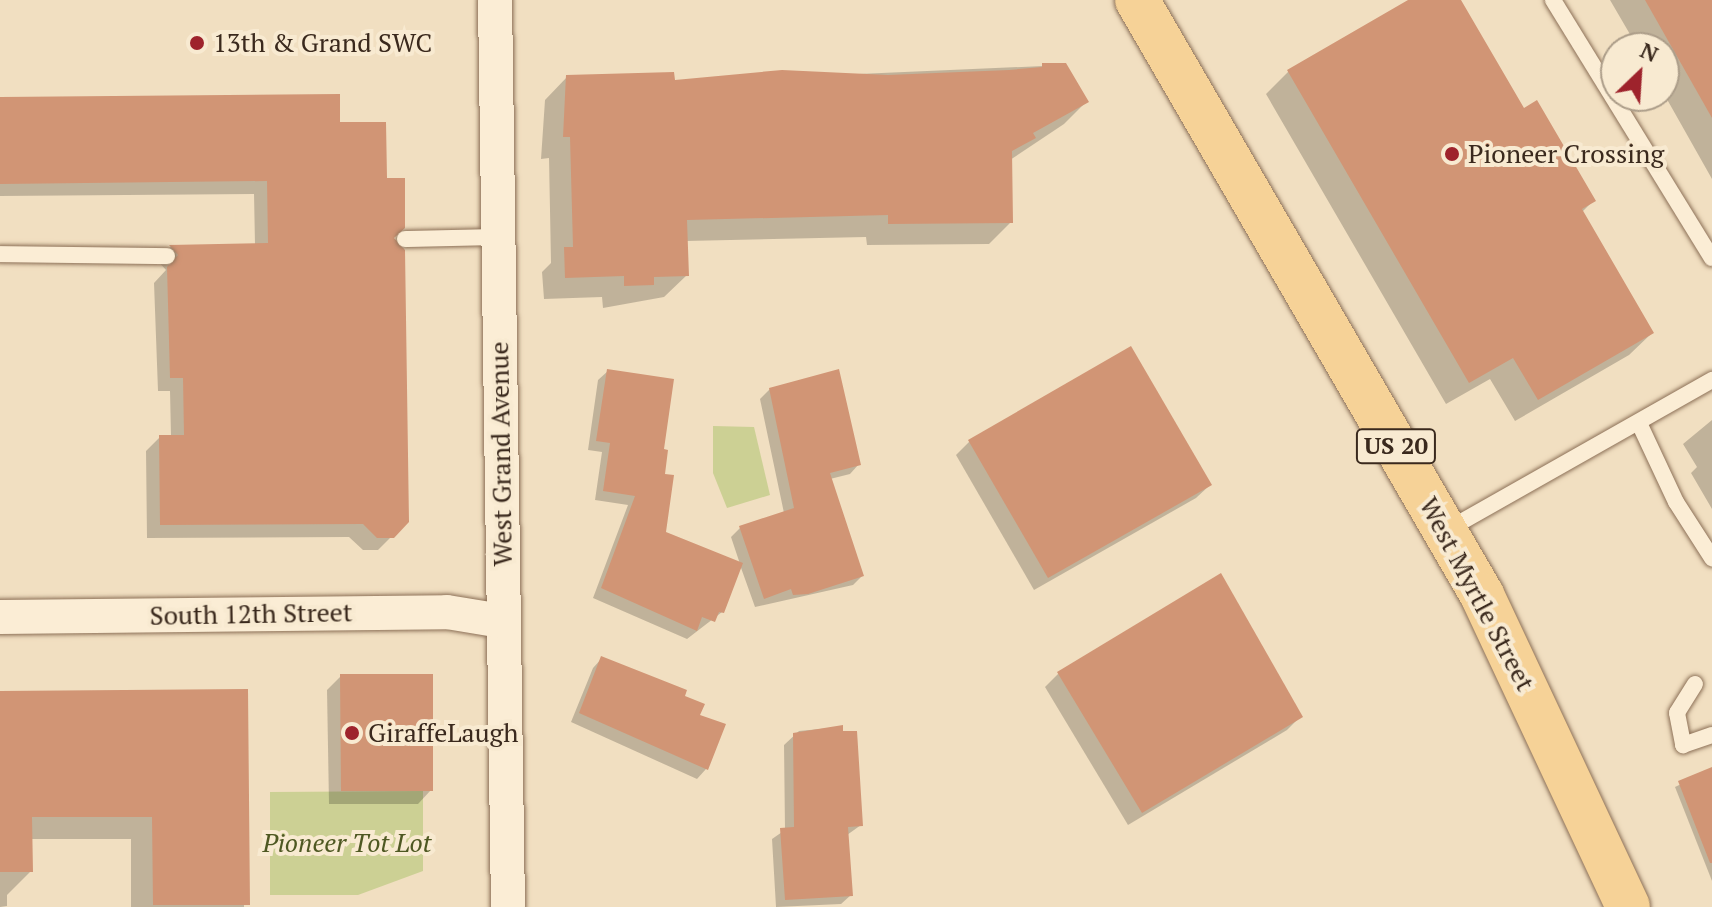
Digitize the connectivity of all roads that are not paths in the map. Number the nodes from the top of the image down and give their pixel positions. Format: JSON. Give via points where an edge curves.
{"nodes":[{"id":1,"x":495,"y":0,"type":"edge"},
{"id":2,"x":1137,"y":0,"type":"edge"},
{"id":3,"x":1553,"y":0,"type":"edge"},
{"id":4,"x":499,"y":237,"type":"junction"},
{"id":5,"x":405,"y":239,"type":"dead end"},
{"id":6,"x":0,"y":254,"type":"edge"},
{"id":7,"x":167,"y":256,"type":"dead end"},
{"id":8,"x":1712,"y":258,"type":"edge"},
{"id":9,"x":1712,"y":380,"type":"edge"},
{"id":10,"x":1639,"y":423,"type":"junction"},
{"id":11,"x":1445,"y":531,"type":"junction"},
{"id":12,"x":1712,"y":558,"type":"edge"},
{"id":13,"x":0,"y":617,"type":"edge"},
{"id":14,"x":502,"y":621,"type":"junction"},
{"id":15,"x":1695,"y":684,"type":"dead end"},
{"id":16,"x":1712,"y":735,"type":"edge"},
{"id":17,"x":508,"y":907,"type":"edge"},
{"id":18,"x":1628,"y":907,"type":"edge"}],
"edges":[{"from":1,"to":4,"type":"street","name":"West Grand Avenue"},
{"from":2,"to":11,"type":"main road","name":"West Myrtle Street","number":"US 20"},
{"from":3,"to":8,"type":"lane"},
{"from":4,"to":5,"type":"lane"},
{"from":4,"to":14,"type":"street","name":"West Grand Avenue"},
{"from":6,"to":7,"type":"lane"},
{"from":9,"to":10,"type":"lane"},
{"from":10,"to":11,"type":"lane"},
{"from":10,"to":12,"type":"lane","via":[[1676,502]]},
{"from":11,"to":18,"type":"main road","name":"West Myrtle Street","number":"US 20","via":[[1482,595]]},
{"from":13,"to":14,"type":"street","name":"South 12th Street","via":[[447,612]]},
{"from":14,"to":17,"type":"street","name":"West Grand Avenue"},
{"from":15,"to":16,"type":"lane","via":[[1677,713],[1683,745]]}]}
